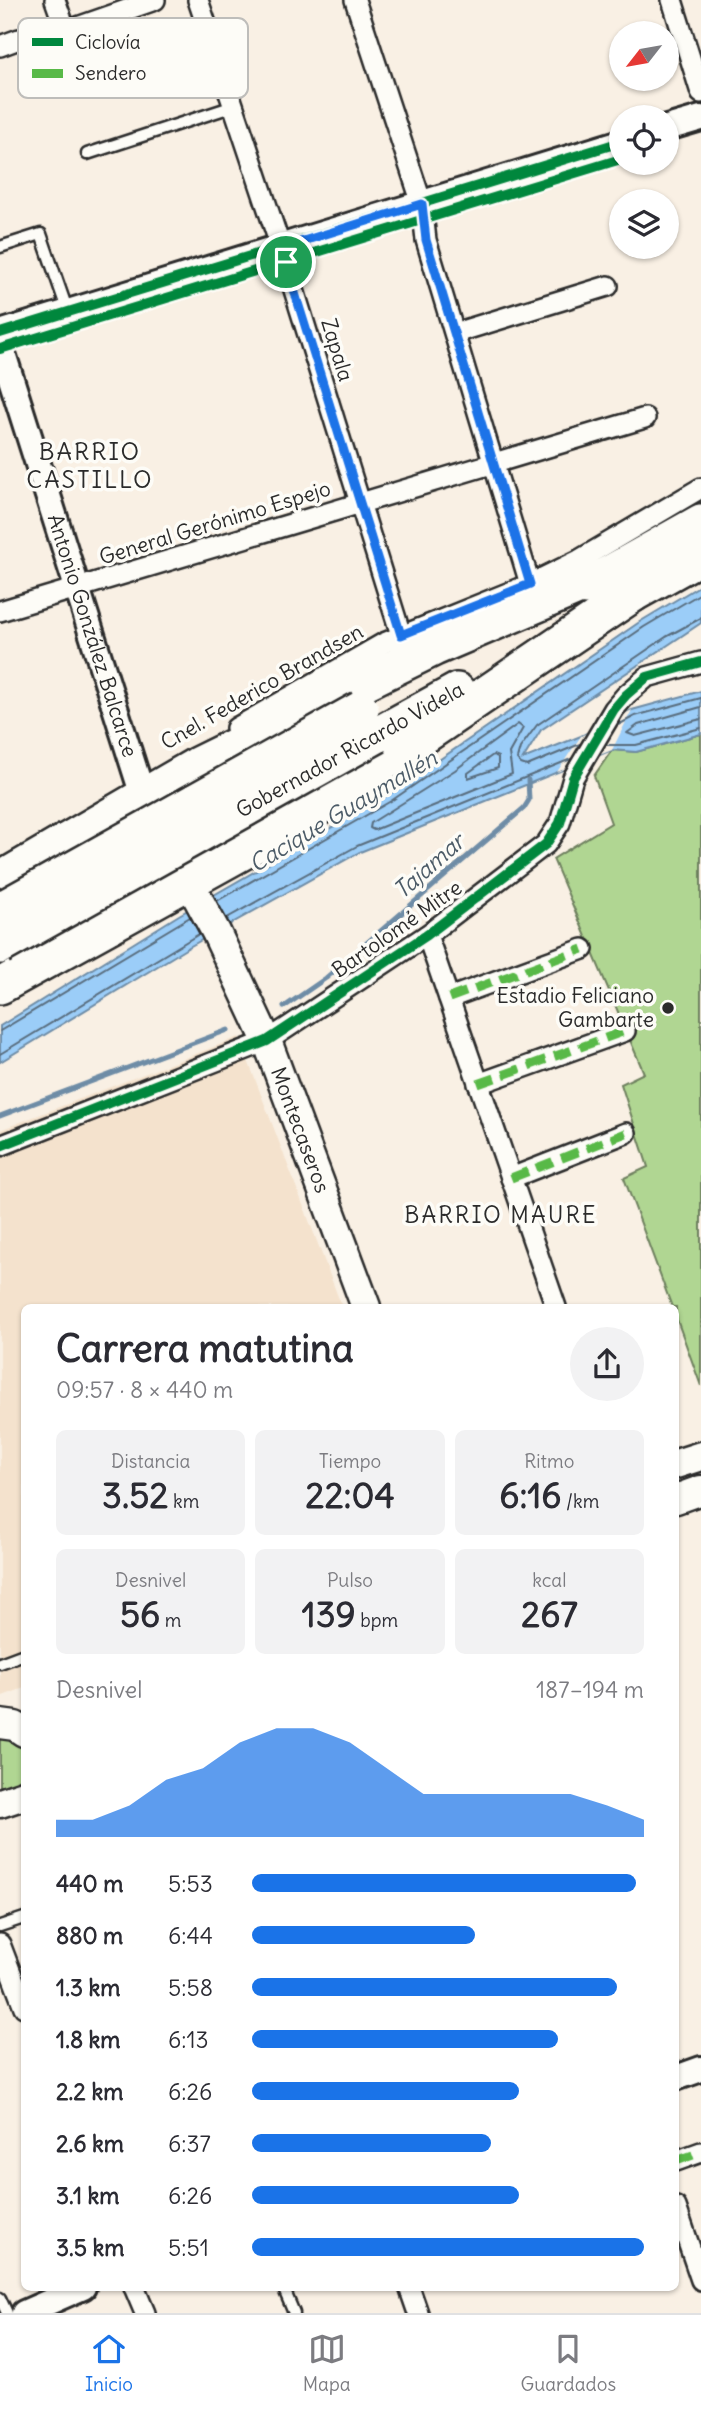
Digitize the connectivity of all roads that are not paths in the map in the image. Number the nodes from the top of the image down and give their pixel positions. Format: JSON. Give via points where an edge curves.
{"nodes":[{"id":1,"x":55,"y":0,"type":"edge"},
{"id":2,"x":155,"y":0,"type":"edge"},
{"id":3,"x":198,"y":0,"type":"edge"},
{"id":4,"x":355,"y":0,"type":"edge"},
{"id":5,"x":672,"y":0,"type":"edge"},
{"id":6,"x":61,"y":18,"type":"edge"},
{"id":7,"x":103,"y":18,"type":"edge"},
{"id":8,"x":204,"y":18,"type":"edge"},
{"id":9,"x":18,"y":42,"type":"edge"},
{"id":10,"x":0,"y":46,"type":"edge"},
{"id":11,"x":701,"y":93,"type":"edge"},
{"id":12,"x":231,"y":98,"type":"edge"},
{"id":13,"x":234,"y":106,"type":"junction"},
{"id":14,"x":701,"y":118,"type":"edge"},
{"id":15,"x":679,"y":124,"type":"edge"},
{"id":16,"x":609,"y":146,"type":"edge"},
{"id":17,"x":87,"y":154,"type":"dead end"},
{"id":18,"x":422,"y":204,"type":"junction"},
{"id":19,"x":0,"y":247,"type":"edge"},
{"id":20,"x":281,"y":248,"type":"junction"},
{"id":21,"x":608,"y":286,"type":"dead end"},
{"id":22,"x":68,"y":312,"type":"junction"},
{"id":23,"x":0,"y":333,"type":"edge"},
{"id":24,"x":455,"y":333,"type":"junction"},
{"id":25,"x":0,"y":344,"type":"edge"},
{"id":26,"x":645,"y":418,"type":"dead end"},
{"id":27,"x":494,"y":463,"type":"junction"},
{"id":28,"x":701,"y":488,"type":"edge"},
{"id":29,"x":361,"y":503,"type":"junction"},
{"id":30,"x":701,"y":522,"type":"edge"},
{"id":31,"x":701,"y":556,"type":"edge"},
{"id":32,"x":530,"y":584,"type":"junction"},
{"id":33,"x":620,"y":585,"type":"junction"},
{"id":34,"x":76,"y":588,"type":"junction"},
{"id":35,"x":0,"y":611,"type":"edge"},
{"id":36,"x":401,"y":635,"type":"junction"},
{"id":37,"x":701,"y":662,"type":"edge"},
{"id":38,"x":369,"y":722,"type":"junction"},
{"id":39,"x":140,"y":791,"type":"junction"},
{"id":40,"x":0,"y":861,"type":"edge"},
{"id":41,"x":0,"y":880,"type":"edge"},
{"id":42,"x":203,"y":909,"type":"junction"},
{"id":43,"x":0,"y":910,"type":"edge"},
{"id":44,"x":427,"y":934,"type":"junction"},
{"id":45,"x":0,"y":946,"type":"edge"},
{"id":46,"x":583,"y":950,"type":"dead end"},
{"id":47,"x":0,"y":986,"type":"edge"},
{"id":48,"x":449,"y":998,"type":"junction"},
{"id":49,"x":625,"y":1031,"type":"dead end"},
{"id":50,"x":267,"y":1041,"type":"junction"},
{"id":51,"x":478,"y":1084,"type":"junction"},
{"id":52,"x":626,"y":1133,"type":"dead end"},
{"id":53,"x":0,"y":1146,"type":"edge"},
{"id":54,"x":511,"y":1178,"type":"junction"},
{"id":55,"x":365,"y":1304,"type":"edge"},
{"id":56,"x":555,"y":1304,"type":"edge"},
{"id":57,"x":701,"y":1490,"type":"edge"},
{"id":58,"x":679,"y":1498,"type":"edge"},
{"id":59,"x":21,"y":1655,"type":"edge"},
{"id":60,"x":0,"y":1663,"type":"edge"},
{"id":61,"x":21,"y":1714,"type":"edge"},
{"id":62,"x":0,"y":1723,"type":"edge"},
{"id":63,"x":21,"y":1730,"type":"edge"},
{"id":64,"x":21,"y":1920,"type":"edge"},
{"id":65,"x":0,"y":1926,"type":"edge"},
{"id":66,"x":0,"y":1944,"type":"edge"},
{"id":67,"x":21,"y":1999,"type":"edge"},
{"id":68,"x":701,"y":2069,"type":"edge"},
{"id":69,"x":679,"y":2077,"type":"edge"},
{"id":70,"x":701,"y":2152,"type":"edge"},
{"id":71,"x":679,"y":2160,"type":"edge"},
{"id":72,"x":679,"y":2216,"type":"edge"},
{"id":73,"x":701,"y":2279,"type":"edge"},
{"id":74,"x":74,"y":2291,"type":"edge"},
{"id":75,"x":136,"y":2291,"type":"edge"},
{"id":76,"x":285,"y":2291,"type":"edge"},
{"id":77,"x":410,"y":2291,"type":"edge"},
{"id":78,"x":0,"y":2298,"type":"edge"},
{"id":79,"x":7,"y":2313,"type":"edge"},
{"id":80,"x":24,"y":2313,"type":"edge"},
{"id":81,"x":145,"y":2313,"type":"edge"},
{"id":82,"x":295,"y":2313,"type":"edge"},
{"id":83,"x":418,"y":2313,"type":"edge"}],
"edges":[{"from":1,"to":6,"type":"street"},
{"from":2,"to":7,"type":"street"},
{"from":3,"to":8,"type":"street","name":"Zapala"},
{"from":4,"to":18,"type":"street"},
{"from":5,"to":11,"type":"street"},
{"from":9,"to":10,"type":"street"},
{"from":12,"to":13,"type":"street","name":"Zapala"},
{"from":13,"to":17,"type":"lane"},
{"from":13,"to":20,"type":"street","name":"Zapala"},
{"from":14,"to":15,"type":"street"},
{"from":16,"to":18,"type":"street"},
{"from":18,"to":20,"type":"street"},
{"from":18,"to":24,"type":"street","via":[[426,240]]},
{"from":19,"to":22,"type":"lane","via":[[41,234]]},
{"from":20,"to":22,"type":"street"},
{"from":20,"to":29,"type":"street","name":"Zapala"},
{"from":21,"to":24,"type":"street"},
{"from":22,"to":23,"type":"street"},
{"from":24,"to":27,"type":"street"},
{"from":25,"to":34,"type":"street","name":"Antonio González Balcarce"},
{"from":26,"to":27,"type":"street","name":"General Gerónimo Espejo"},
{"from":27,"to":29,"type":"street","name":"General Gerónimo Espejo"},
{"from":27,"to":32,"type":"street"},
{"from":28,"to":32,"type":"street","name":"Cnel. Federico Brandsen","via":[[606,546]]},
{"from":29,"to":34,"type":"street","name":"General Gerónimo Espejo"},
{"from":29,"to":36,"type":"street","name":"Zapala"},
{"from":30,"to":33,"type":"highway","name":"Gobernador Ricardo Videla"},
{"from":31,"to":33,"type":"highway","name":"Gobernador Ricardo Videla"},
{"from":32,"to":36,"type":"street","name":"Cnel. Federico Brandsen"},
{"from":33,"to":38,"type":"highway","name":"Gobernador Ricardo Videla"},
{"from":33,"to":39,"type":"highway","via":[[434,648]]},
{"from":33,"to":42,"type":"highway","via":[[354,786]]},
{"from":34,"to":35,"type":"street","name":"General Gerónimo Espejo"},
{"from":34,"to":39,"type":"street","name":"Antonio González Balcarce"},
{"from":36,"to":39,"type":"street","name":"Cnel. Federico Brandsen"},
{"from":37,"to":44,"type":"street","name":"Bartolomé Mitre","via":[[647,677],[626,695],[582,762],[568,790],[560,823],[546,844]]},
{"from":38,"to":43,"type":"highway","name":"Gobernador Ricardo Videla","bridge":true},
{"from":38,"to":45,"type":"highway","name":"Gobernador Ricardo Videla","bridge":true},
{"from":39,"to":40,"type":"street","name":"Cnel. Federico Brandsen"},
{"from":39,"to":41,"type":"highway"},
{"from":39,"to":42,"type":"main road","name":"Antonio González Balcarce"},
{"from":42,"to":47,"type":"highway"},
{"from":42,"to":50,"type":"main road","name":"Montecaseros"},
{"from":44,"to":48,"type":"street"},
{"from":44,"to":50,"type":"street","name":"Bartolomé Mitre"},
{"from":46,"to":48,"type":"street"},
{"from":48,"to":51,"type":"street"},
{"from":49,"to":51,"type":"street"},
{"from":50,"to":53,"type":"street","name":"Bartolomé Mitre"},
{"from":50,"to":55,"type":"main road","name":"Montecaseros"},
{"from":51,"to":54,"type":"street"},
{"from":52,"to":54,"type":"street"},
{"from":54,"to":56,"type":"street"},
{"from":57,"to":58,"type":"main road"},
{"from":59,"to":60,"type":"lane"},
{"from":61,"to":62,"type":"main road"},
{"from":62,"to":63,"type":"main road"},
{"from":64,"to":65,"type":"lane"},
{"from":66,"to":67,"type":"street"},
{"from":68,"to":69,"type":"street"},
{"from":70,"to":71,"type":"street"},
{"from":72,"to":73,"type":"street"},
{"from":74,"to":80,"type":"street"},
{"from":75,"to":81,"type":"street"},
{"from":76,"to":82,"type":"lane"},
{"from":77,"to":83,"type":"street"},
{"from":78,"to":79,"type":"lane"}]}
